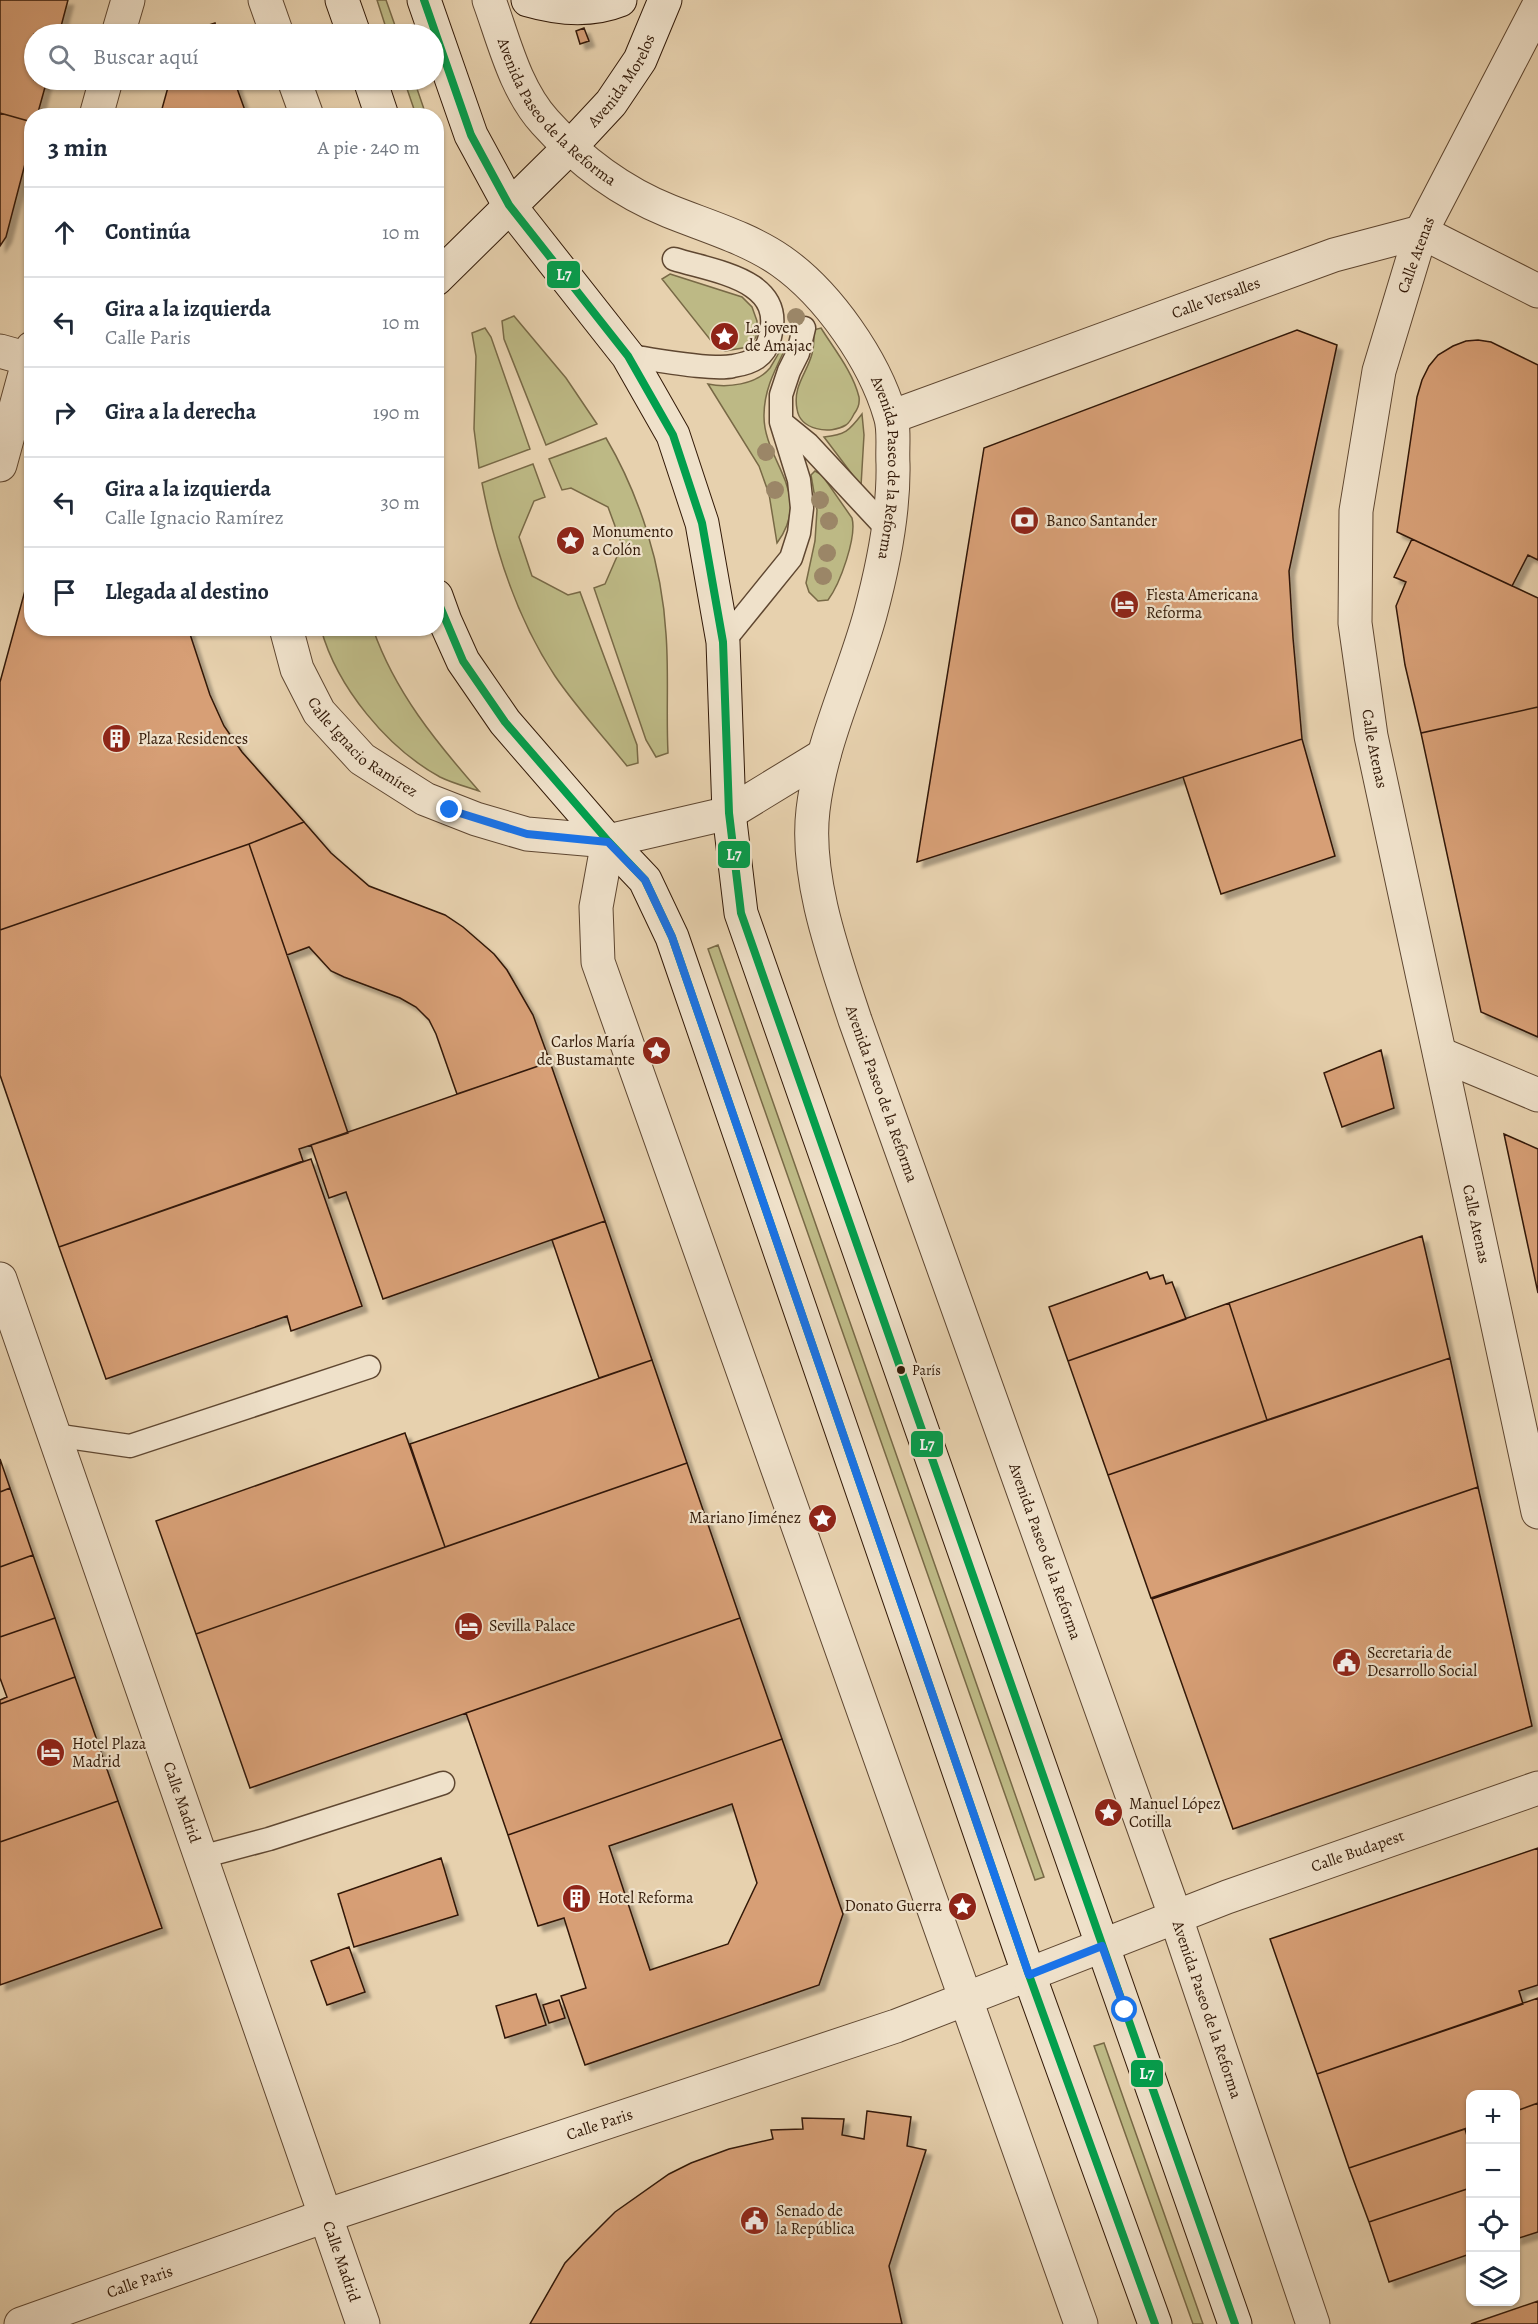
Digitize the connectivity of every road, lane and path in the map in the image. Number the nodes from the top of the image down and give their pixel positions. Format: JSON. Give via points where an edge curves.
{"nodes":[{"id":1,"x":128,"y":0,"type":"edge"},
{"id":2,"x":265,"y":0,"type":"edge"},
{"id":3,"x":342,"y":0,"type":"edge"},
{"id":4,"x":424,"y":0,"type":"edge"},
{"id":5,"x":489,"y":0,"type":"edge"},
{"id":6,"x":528,"y":0,"type":"edge"},
{"id":7,"x":620,"y":0,"type":"edge"},
{"id":8,"x":665,"y":0,"type":"edge"},
{"id":9,"x":1538,"y":7,"type":"edge"},
{"id":10,"x":121,"y":24,"type":"edge"},
{"id":11,"x":273,"y":24,"type":"edge"},
{"id":12,"x":350,"y":24,"type":"edge"},
{"id":13,"x":432,"y":24,"type":"edge"},
{"id":14,"x":444,"y":57,"type":"edge"},
{"id":15,"x":103,"y":90,"type":"edge"},
{"id":16,"x":298,"y":90,"type":"edge"},
{"id":17,"x":373,"y":90,"type":"edge"},
{"id":18,"x":98,"y":108,"type":"edge"},
{"id":19,"x":304,"y":108,"type":"edge"},
{"id":20,"x":379,"y":108,"type":"edge"},
{"id":21,"x":570,"y":147,"type":"junction"},
{"id":22,"x":509,"y":205,"type":"junction"},
{"id":23,"x":1421,"y":232,"type":"junction"},
{"id":24,"x":674,"y":259,"type":"dead end"},
{"id":25,"x":444,"y":271,"type":"edge"},
{"id":26,"x":1538,"y":291,"type":"edge"},
{"id":27,"x":804,"y":328,"type":"dead end"},
{"id":28,"x":23,"y":354,"type":"edge"},
{"id":29,"x":628,"y":356,"type":"junction"},
{"id":30,"x":891,"y":417,"type":"junction"},
{"id":31,"x":782,"y":422,"type":"junction"},
{"id":32,"x":14,"y":428,"type":"edge"},
{"id":33,"x":0,"y":465,"type":"edge"},
{"id":34,"x":889,"y":531,"type":"junction"},
{"id":35,"x":444,"y":618,"type":"edge"},
{"id":36,"x":288,"y":636,"type":"edge"},
{"id":37,"x":723,"y":642,"type":"junction"},
{"id":38,"x":824,"y":755,"type":"junction"},
{"id":39,"x":729,"y":813,"type":"junction"},
{"id":40,"x":608,"y":842,"type":"junction"},
{"id":41,"x":1440,"y":1054,"type":"junction"},
{"id":42,"x":1538,"y":1095,"type":"edge"},
{"id":43,"x":0,"y":1279,"type":"edge"},
{"id":44,"x":369,"y":1367,"type":"dead end"},
{"id":45,"x":54,"y":1435,"type":"junction"},
{"id":46,"x":1538,"y":1512,"type":"edge"},
{"id":47,"x":443,"y":1783,"type":"dead end"},
{"id":48,"x":1538,"y":1788,"type":"edge"},
{"id":49,"x":201,"y":1857,"type":"junction"},
{"id":50,"x":1176,"y":1918,"type":"junction"},
{"id":51,"x":1102,"y":1946,"type":"junction"},
{"id":52,"x":1029,"y":1975,"type":"junction"},
{"id":53,"x":965,"y":1999,"type":"junction"},
{"id":54,"x":325,"y":2216,"type":"junction"},
{"id":55,"x":21,"y":2324,"type":"edge"},
{"id":56,"x":363,"y":2324,"type":"edge"},
{"id":57,"x":1081,"y":2324,"type":"edge"},
{"id":58,"x":1155,"y":2324,"type":"edge"},
{"id":59,"x":1235,"y":2324,"type":"edge"},
{"id":60,"x":1313,"y":2324,"type":"edge"}],
"edges":[{"from":1,"to":10,"type":"street"},
{"from":2,"to":11,"type":"street"},
{"from":3,"to":12,"type":"street"},
{"from":4,"to":13,"type":"street"},
{"from":5,"to":21,"type":"street","name":"Avenida Paseo de la Reforma","via":[[518,81],[542,120]]},
{"from":6,"to":7,"type":"street","via":[[580,8]]},
{"from":8,"to":21,"type":"street","name":"Avenida Morelos","via":[[640,60],[611,103]]},
{"from":9,"to":23,"type":"street","name":"Calle Atenas"},
{"from":14,"to":22,"type":"street","via":[[471,135]]},
{"from":15,"to":18,"type":"street"},
{"from":16,"to":19,"type":"street"},
{"from":17,"to":20,"type":"street"},
{"from":21,"to":22,"type":"street","name":"Avenida Morelos"},
{"from":21,"to":30,"type":"street","name":"Avenida Paseo de la Reforma","via":[[642,199],[733,236],[781,261],[816,293],[853,338]]},
{"from":22,"to":25,"type":"street","name":"Avenida Morelos"},
{"from":22,"to":29,"type":"street"},
{"from":23,"to":26,"type":"street"},
{"from":23,"to":30,"type":"street","name":"Calle Versalles","via":[[1334,255]]},
{"from":23,"to":41,"type":"street","name":"Calle Atenas","via":[[1379,371],[1356,511],[1355,623],[1371,736]]},
{"from":24,"to":29,"type":"lane","via":[[744,281],[762,292],[772,308],[768,344],[756,360],[730,367]]},
{"from":27,"to":31,"type":"lane","via":[[781,395]]},
{"from":28,"to":32,"type":"street"},
{"from":29,"to":37,"type":"street","via":[[673,435],[702,524]]},
{"from":30,"to":34,"type":"street","name":"Avenida Paseo de la Reforma"},
{"from":31,"to":34,"type":"lane","via":[[808,444]]},
{"from":31,"to":37,"type":"lane","via":[[799,480],[799,533],[791,558]]},
{"from":32,"to":33,"type":"street"},
{"from":34,"to":38,"type":"street","name":"Avenida Paseo de la Reforma","via":[[870,616]]},
{"from":35,"to":40,"type":"street","via":[[463,661],[504,723]]},
{"from":36,"to":40,"type":"street","name":"Calle Ignacio Ramírez","via":[[297,669],[319,712],[362,759],[425,799],[476,819],[527,834]]},
{"from":37,"to":39,"type":"street"},
{"from":38,"to":39,"type":"street","name":"Calle Ignacio Ramírez"},
{"from":38,"to":50,"type":"street","name":"Avenida Paseo de la Reforma","via":[[813,812],[814,873],[829,938]]},
{"from":39,"to":40,"type":"street","name":"Calle Ignacio Ramírez"},
{"from":39,"to":51,"type":"street","via":[[744,923]]},
{"from":40,"to":52,"type":"street","via":[[645,880],[672,937]]},
{"from":40,"to":53,"type":"street","via":[[596,907],[598,962]]},
{"from":41,"to":42,"type":"street"},
{"from":41,"to":46,"type":"street","name":"Calle Atenas"},
{"from":43,"to":45,"type":"street","name":"Calle Madrid"},
{"from":44,"to":45,"type":"lane","via":[[130,1446]]},
{"from":45,"to":49,"type":"street","name":"Calle Madrid"},
{"from":47,"to":49,"type":"lane"},
{"from":48,"to":50,"type":"street","name":"Calle Budapest"},
{"from":49,"to":54,"type":"street","name":"Calle Madrid"},
{"from":50,"to":51,"type":"street","name":"Calle Paris"},
{"from":50,"to":60,"type":"street","name":"Avenida Paseo de la Reforma"},
{"from":51,"to":52,"type":"street","name":"Calle Paris"},
{"from":51,"to":59,"type":"street"},
{"from":52,"to":53,"type":"street","name":"Calle Paris"},
{"from":52,"to":58,"type":"street"},
{"from":53,"to":54,"type":"street","name":"Calle Paris","via":[[896,2026]]},
{"from":53,"to":57,"type":"street"},
{"from":54,"to":55,"type":"street","name":"Calle Paris"},
{"from":54,"to":56,"type":"street","name":"Calle Madrid"}]}
